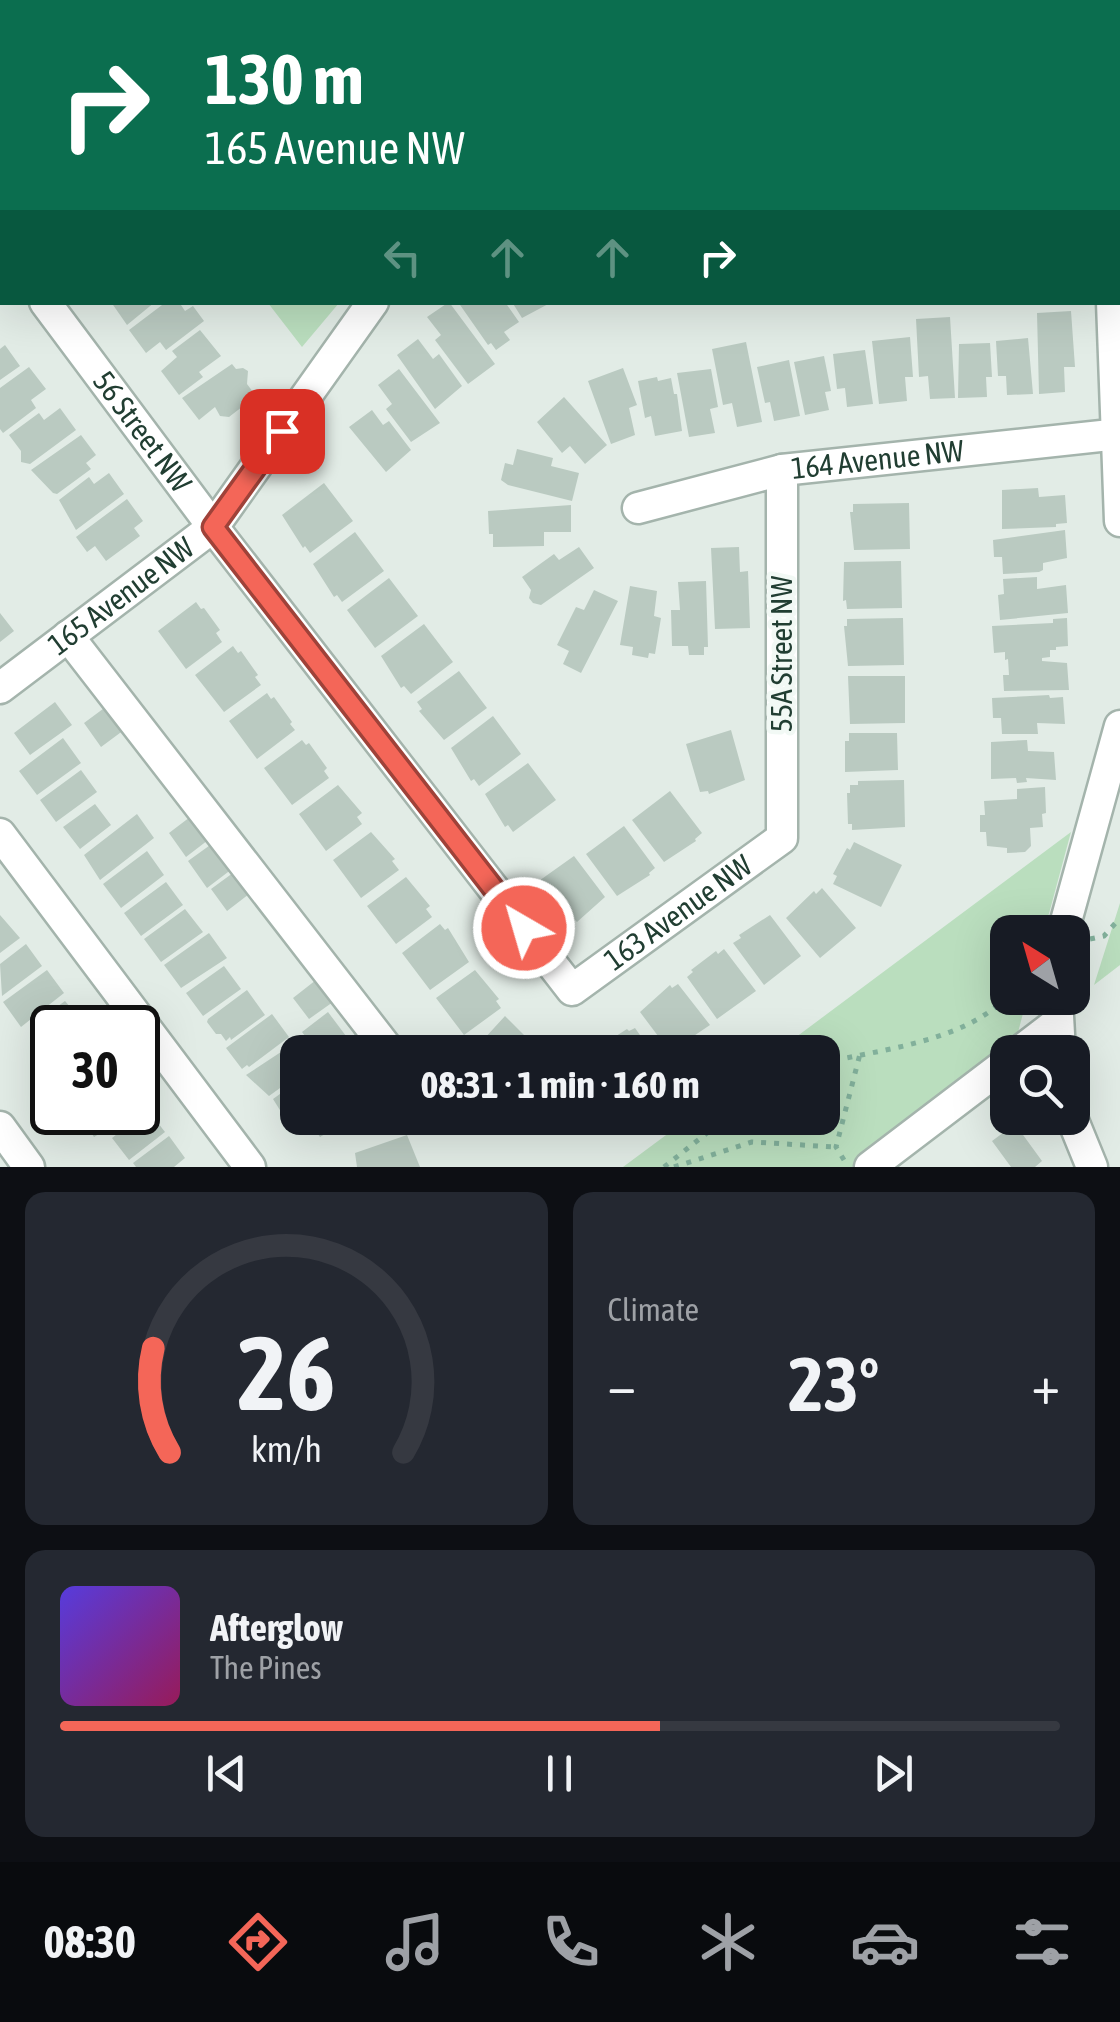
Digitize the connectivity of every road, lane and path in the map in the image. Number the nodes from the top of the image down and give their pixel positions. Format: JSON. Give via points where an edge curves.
{"nodes":[{"id":1,"x":47,"y":305,"type":"edge"},
{"id":2,"x":371,"y":305,"type":"edge"},
{"id":3,"x":1112,"y":305,"type":"edge"},
{"id":4,"x":1118,"y":434,"type":"edge"},
{"id":5,"x":782,"y":470,"type":"junction"},
{"id":6,"x":638,"y":508,"type":"dead end"},
{"id":7,"x":1120,"y":521,"type":"edge"},
{"id":8,"x":213,"y":527,"type":"junction"},
{"id":9,"x":68,"y":636,"type":"junction"},
{"id":10,"x":0,"y":688,"type":"edge"},
{"id":11,"x":1120,"y":726,"type":"edge"},
{"id":12,"x":0,"y":834,"type":"edge"},
{"id":13,"x":782,"y":838,"type":"joint"},
{"id":14,"x":1068,"y":915,"type":"edge"},
{"id":15,"x":1120,"y":918,"type":"edge"},
{"id":16,"x":1090,"y":938,"type":"edge"},
{"id":17,"x":572,"y":990,"type":"joint"},
{"id":18,"x":990,"y":1010,"type":"edge"},
{"id":19,"x":377,"y":1035,"type":"edge"},
{"id":20,"x":860,"y":1054,"type":"junction"},
{"id":21,"x":840,"y":1059,"type":"edge"},
{"id":22,"x":990,"y":1076,"type":"edge"},
{"id":23,"x":0,"y":1128,"type":"edge"},
{"id":24,"x":704,"y":1135,"type":"edge"},
{"id":25,"x":1079,"y":1135,"type":"edge"},
{"id":26,"x":836,"y":1147,"type":"junction"},
{"id":27,"x":29,"y":1167,"type":"edge"},
{"id":28,"x":250,"y":1167,"type":"edge"},
{"id":29,"x":664,"y":1167,"type":"edge"},
{"id":30,"x":674,"y":1167,"type":"edge"},
{"id":31,"x":848,"y":1167,"type":"edge"},
{"id":32,"x":870,"y":1167,"type":"edge"},
{"id":33,"x":1092,"y":1167,"type":"edge"}],
"edges":[{"from":1,"to":8,"type":"street","name":"56 Street NW"},
{"from":2,"to":8,"type":"street","name":"165 Avenue NW"},
{"from":3,"to":4,"type":"street"},
{"from":4,"to":5,"type":"street","name":"164 Avenue NW"},
{"from":4,"to":7,"type":"street"},
{"from":5,"to":6,"type":"street","name":"164 Avenue NW"},
{"from":5,"to":13,"type":"street","name":"55A Street NW"},
{"from":8,"to":9,"type":"street","name":"165 Avenue NW"},
{"from":8,"to":17,"type":"street","name":"56 Street NW"},
{"from":9,"to":10,"type":"street","name":"165 Avenue NW"},
{"from":9,"to":19,"type":"street"},
{"from":11,"to":14,"type":"street"},
{"from":12,"to":28,"type":"street"},
{"from":13,"to":17,"type":"street","name":"163 Avenue NW"},
{"from":15,"to":16,"type":"path","via":[[1098,939]]},
{"from":18,"to":20,"type":"path","via":[[940,1037]]},
{"from":20,"to":21,"type":"path"},
{"from":20,"to":26,"type":"path"},
{"from":22,"to":32,"type":"street"},
{"from":23,"to":27,"type":"street"},
{"from":24,"to":29,"type":"path"},
{"from":25,"to":33,"type":"street"},
{"from":26,"to":30,"type":"path","via":[[752,1142]]},
{"from":26,"to":31,"type":"path"}]}
